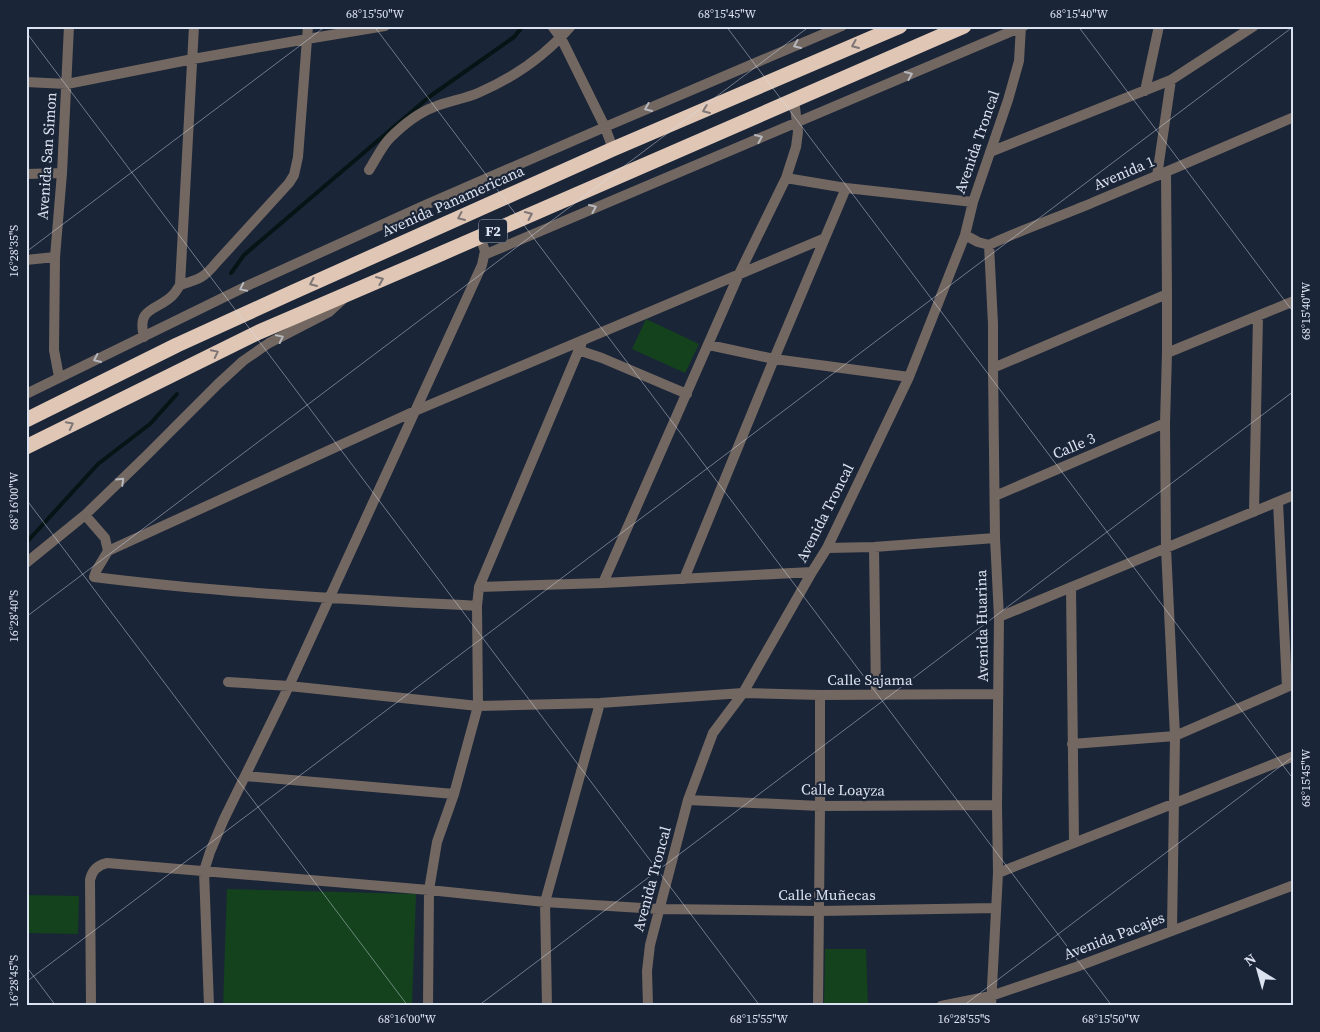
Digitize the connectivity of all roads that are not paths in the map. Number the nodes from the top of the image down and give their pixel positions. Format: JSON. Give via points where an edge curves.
{"nodes":[{"id":1,"x":69,"y":26,"type":"edge"},
{"id":2,"x":194,"y":26,"type":"edge"},
{"id":3,"x":308,"y":26,"type":"edge"},
{"id":4,"x":385,"y":26,"type":"edge"},
{"id":5,"x":552,"y":26,"type":"edge"},
{"id":6,"x":571,"y":26,"type":"edge"},
{"id":7,"x":842,"y":26,"type":"edge"},
{"id":8,"x":900,"y":26,"type":"edge"},
{"id":9,"x":964,"y":26,"type":"edge"},
{"id":10,"x":1159,"y":26,"type":"edge"},
{"id":11,"x":1254,"y":26,"type":"edge"},
{"id":12,"x":1022,"y":27,"type":"edge"},
{"id":13,"x":307,"y":38,"type":"junction"},
{"id":14,"x":561,"y":38,"type":"junction"},
{"id":15,"x":193,"y":59,"type":"junction"},
{"id":16,"x":1171,"y":80,"type":"junction"},
{"id":17,"x":26,"y":82,"type":"edge"},
{"id":18,"x":67,"y":84,"type":"junction"},
{"id":19,"x":1145,"y":91,"type":"junction"},
{"id":20,"x":794,"y":99,"type":"junction"},
{"id":21,"x":1294,"y":117,"type":"edge"},
{"id":22,"x":797,"y":122,"type":"junction"},
{"id":23,"x":605,"y":126,"type":"junction"},
{"id":24,"x":613,"y":149,"type":"junction"},
{"id":25,"x":990,"y":152,"type":"junction"},
{"id":26,"x":369,"y":170,"type":"dead end"},
{"id":27,"x":62,"y":173,"type":"junction"},
{"id":28,"x":26,"y":174,"type":"edge"},
{"id":29,"x":1161,"y":174,"type":"junction"},
{"id":30,"x":786,"y":178,"type":"junction"},
{"id":31,"x":846,"y":188,"type":"junction"},
{"id":32,"x":973,"y":202,"type":"junction"},
{"id":33,"x":965,"y":235,"type":"junction"},
{"id":34,"x":480,"y":237,"type":"junction"},
{"id":35,"x":825,"y":238,"type":"junction"},
{"id":36,"x":989,"y":245,"type":"junction"},
{"id":37,"x":484,"y":255,"type":"junction"},
{"id":38,"x":55,"y":257,"type":"junction"},
{"id":39,"x":26,"y":260,"type":"edge"},
{"id":40,"x":739,"y":274,"type":"junction"},
{"id":41,"x":180,"y":285,"type":"junction"},
{"id":42,"x":349,"y":293,"type":"junction"},
{"id":43,"x":1168,"y":294,"type":"junction"},
{"id":44,"x":1294,"y":301,"type":"edge"},
{"id":45,"x":1258,"y":316,"type":"junction"},
{"id":46,"x":144,"y":337,"type":"junction"},
{"id":47,"x":583,"y":340,"type":"junction"},
{"id":48,"x":709,"y":345,"type":"junction"},
{"id":49,"x":578,"y":350,"type":"junction"},
{"id":50,"x":1167,"y":354,"type":"junction"},
{"id":51,"x":774,"y":359,"type":"junction"},
{"id":52,"x":992,"y":368,"type":"junction"},
{"id":53,"x":59,"y":377,"type":"junction"},
{"id":54,"x":909,"y":377,"type":"junction"},
{"id":55,"x":26,"y":394,"type":"edge"},
{"id":56,"x":687,"y":394,"type":"junction"},
{"id":57,"x":416,"y":411,"type":"junction"},
{"id":58,"x":26,"y":420,"type":"edge"},
{"id":59,"x":1164,"y":423,"type":"junction"},
{"id":60,"x":26,"y":447,"type":"edge"},
{"id":61,"x":1294,"y":495,"type":"edge"},
{"id":62,"x":995,"y":496,"type":"junction"},
{"id":63,"x":1278,"y":502,"type":"junction"},
{"id":64,"x":1254,"y":512,"type":"junction"},
{"id":65,"x":85,"y":514,"type":"junction"},
{"id":66,"x":995,"y":538,"type":"junction"},
{"id":67,"x":874,"y":547,"type":"junction"},
{"id":68,"x":827,"y":548,"type":"junction"},
{"id":69,"x":1166,"y":548,"type":"junction"},
{"id":70,"x":108,"y":550,"type":"junction"},
{"id":71,"x":26,"y":563,"type":"edge"},
{"id":72,"x":812,"y":572,"type":"junction"},
{"id":73,"x":684,"y":579,"type":"junction"},
{"id":74,"x":603,"y":583,"type":"junction"},
{"id":75,"x":479,"y":587,"type":"junction"},
{"id":76,"x":1071,"y":587,"type":"junction"},
{"id":77,"x":329,"y":598,"type":"junction"},
{"id":78,"x":477,"y":606,"type":"junction"},
{"id":79,"x":999,"y":617,"type":"junction"},
{"id":80,"x":228,"y":682,"type":"dead end"},
{"id":81,"x":1290,"y":685,"type":"edge"},
{"id":82,"x":289,"y":686,"type":"junction"},
{"id":83,"x":743,"y":693,"type":"junction"},
{"id":84,"x":998,"y":694,"type":"junction"},
{"id":85,"x":820,"y":695,"type":"junction"},
{"id":86,"x":876,"y":695,"type":"junction"},
{"id":87,"x":600,"y":703,"type":"junction"},
{"id":88,"x":478,"y":706,"type":"junction"},
{"id":89,"x":1175,"y":736,"type":"junction"},
{"id":90,"x":1072,"y":744,"type":"junction"},
{"id":91,"x":1294,"y":756,"type":"edge"},
{"id":92,"x":245,"y":776,"type":"junction"},
{"id":93,"x":454,"y":794,"type":"junction"},
{"id":94,"x":688,"y":800,"type":"junction"},
{"id":95,"x":1174,"y":804,"type":"junction"},
{"id":96,"x":997,"y":805,"type":"junction"},
{"id":97,"x":820,"y":806,"type":"junction"},
{"id":98,"x":1074,"y":843,"type":"junction"},
{"id":99,"x":204,"y":871,"type":"junction"},
{"id":100,"x":998,"y":873,"type":"junction"},
{"id":101,"x":1294,"y":885,"type":"edge"},
{"id":102,"x":429,"y":890,"type":"junction"},
{"id":103,"x":545,"y":902,"type":"junction"},
{"id":104,"x":996,"y":908,"type":"junction"},
{"id":105,"x":658,"y":909,"type":"junction"},
{"id":106,"x":819,"y":911,"type":"junction"},
{"id":107,"x":1172,"y":930,"type":"junction"},
{"id":108,"x":991,"y":1001,"type":"edge"},
{"id":109,"x":91,"y":1006,"type":"edge"},
{"id":110,"x":209,"y":1006,"type":"edge"},
{"id":111,"x":428,"y":1006,"type":"edge"},
{"id":112,"x":547,"y":1006,"type":"edge"},
{"id":113,"x":648,"y":1006,"type":"edge"},
{"id":114,"x":818,"y":1006,"type":"edge"},
{"id":115,"x":941,"y":1006,"type":"edge"}],
"edges":[{"from":1,"to":18,"type":"street","name":"Avenida San Simon"},
{"from":2,"to":15,"type":"street"},
{"from":3,"to":13,"type":"street"},
{"from":4,"to":13,"type":"street"},
{"from":5,"to":14,"type":"street"},
{"from":6,"to":14,"type":"street"},
{"from":7,"to":23,"type":"street","name":"Avenida Panamericana","one_way":true},
{"from":8,"to":24,"type":"highway","name":"Avenida Panamericana","number":"F2","one_way":true},
{"from":9,"to":20,"type":"highway","number":"F2"},
{"from":10,"to":19,"type":"street"},
{"from":11,"to":16,"type":"street"},
{"from":22,"to":12,"type":"street","one_way":true},
{"from":12,"to":25,"type":"street","name":"Avenida Troncal","via":[[1019,61]]},
{"from":13,"to":15,"type":"street"},
{"from":13,"to":41,"type":"street","via":[[294,176],[206,275]]},
{"from":14,"to":23,"type":"street"},
{"from":14,"to":26,"type":"street","via":[[511,77],[477,93],[433,107],[412,120],[389,138]]},
{"from":15,"to":18,"type":"street"},
{"from":15,"to":41,"type":"street"},
{"from":16,"to":19,"type":"street"},
{"from":16,"to":29,"type":"street"},
{"from":17,"to":18,"type":"street"},
{"from":18,"to":27,"type":"street","name":"Avenida San Simon"},
{"from":19,"to":25,"type":"street"},
{"from":20,"to":22,"type":"street"},
{"from":34,"to":20,"type":"highway","number":"F2","one_way":true},
{"from":21,"to":29,"type":"street","name":"Avenida 1"},
{"from":22,"to":30,"type":"street","via":[[796,148]]},
{"from":37,"to":22,"type":"street","one_way":true},
{"from":23,"to":24,"type":"street"},
{"from":23,"to":46,"type":"street","name":"Avenida Panamericana","one_way":true,"via":[[251,284]]},
{"from":24,"to":58,"type":"highway","name":"Avenida Panamericana","number":"F2","one_way":true,"via":[[177,345]]},
{"from":25,"to":32,"type":"street","name":"Avenida Troncal"},
{"from":27,"to":28,"type":"street"},
{"from":27,"to":38,"type":"street","name":"Avenida San Simon"},
{"from":29,"to":36,"type":"street","name":"Avenida 1"},
{"from":29,"to":43,"type":"street"},
{"from":30,"to":31,"type":"street"},
{"from":30,"to":40,"type":"street"},
{"from":31,"to":32,"type":"street"},
{"from":31,"to":35,"type":"street"},
{"from":32,"to":33,"type":"street","name":"Avenida Troncal"},
{"from":33,"to":36,"type":"street"},
{"from":33,"to":54,"type":"street","name":"Avenida Troncal"},
{"from":34,"to":37,"type":"street"},
{"from":42,"to":34,"type":"highway","number":"F2","one_way":true},
{"from":35,"to":40,"type":"street"},
{"from":35,"to":51,"type":"street"},
{"from":36,"to":52,"type":"street","name":"Avenida Huarina"},
{"from":37,"to":57,"type":"street"},
{"from":38,"to":39,"type":"street"},
{"from":38,"to":53,"type":"street","name":"Avenida San Simon","via":[[54,350]]},
{"from":40,"to":47,"type":"street"},
{"from":40,"to":48,"type":"street"},
{"from":41,"to":46,"type":"street","via":[[173,295],[142,319]]},
{"from":60,"to":42,"type":"highway","number":"F2","one_way":true,"via":[[259,332]]},
{"from":65,"to":42,"type":"street","one_way":true,"via":[[244,362],[269,343],[330,312]]},
{"from":43,"to":50,"type":"street"},
{"from":43,"to":52,"type":"street"},
{"from":44,"to":45,"type":"street"},
{"from":45,"to":50,"type":"street"},
{"from":45,"to":64,"type":"street"},
{"from":46,"to":53,"type":"street","name":"Avenida Panamericana","one_way":true},
{"from":47,"to":49,"type":"street"},
{"from":47,"to":57,"type":"street"},
{"from":48,"to":51,"type":"street"},
{"from":48,"to":56,"type":"street"},
{"from":49,"to":56,"type":"street"},
{"from":49,"to":75,"type":"street"},
{"from":50,"to":59,"type":"street"},
{"from":51,"to":54,"type":"street"},
{"from":51,"to":73,"type":"street"},
{"from":52,"to":62,"type":"street","name":"Avenida Huarina"},
{"from":53,"to":55,"type":"street","name":"Avenida Panamericana"},
{"from":54,"to":68,"type":"street","name":"Avenida Troncal"},
{"from":56,"to":74,"type":"street"},
{"from":57,"to":70,"type":"street"},
{"from":57,"to":77,"type":"street"},
{"from":59,"to":62,"type":"street","name":"Calle 3"},
{"from":59,"to":69,"type":"street"},
{"from":61,"to":63,"type":"street"},
{"from":62,"to":66,"type":"street","name":"Avenida Huarina"},
{"from":63,"to":64,"type":"street"},
{"from":63,"to":81,"type":"street"},
{"from":64,"to":69,"type":"street"},
{"from":65,"to":70,"type":"street","via":[[105,538]]},
{"from":65,"to":71,"type":"street"},
{"from":66,"to":67,"type":"street"},
{"from":66,"to":79,"type":"street","name":"Avenida Huarina"},
{"from":67,"to":68,"type":"street"},
{"from":67,"to":86,"type":"street"},
{"from":68,"to":72,"type":"street","name":"Avenida Troncal"},
{"from":69,"to":76,"type":"street"},
{"from":69,"to":89,"type":"street"},
{"from":70,"to":77,"type":"street","via":[[94,577]]},
{"from":72,"to":73,"type":"street"},
{"from":72,"to":83,"type":"street","name":"Avenida Troncal"},
{"from":73,"to":74,"type":"street"},
{"from":74,"to":75,"type":"street"},
{"from":75,"to":78,"type":"street"},
{"from":76,"to":79,"type":"street"},
{"from":76,"to":90,"type":"street"},
{"from":77,"to":78,"type":"street"},
{"from":77,"to":82,"type":"street"},
{"from":78,"to":88,"type":"street"},
{"from":79,"to":84,"type":"street","name":"Avenida Huarina"},
{"from":80,"to":82,"type":"street","name":"Calle Sajama"},
{"from":81,"to":89,"type":"street"},
{"from":82,"to":88,"type":"street","name":"Calle Sajama"},
{"from":82,"to":92,"type":"street"},
{"from":83,"to":85,"type":"street","name":"Calle Sajama"},
{"from":83,"to":87,"type":"street","name":"Calle Sajama"},
{"from":83,"to":94,"type":"street","name":"Avenida Troncal","via":[[712,733]]},
{"from":84,"to":86,"type":"street","name":"Calle Sajama"},
{"from":84,"to":96,"type":"street","name":"Avenida Huarina"},
{"from":85,"to":86,"type":"street","name":"Calle Sajama"},
{"from":85,"to":97,"type":"street"},
{"from":87,"to":88,"type":"street","name":"Calle Sajama"},
{"from":87,"to":103,"type":"street"},
{"from":88,"to":93,"type":"street"},
{"from":89,"to":90,"type":"street"},
{"from":89,"to":95,"type":"street"},
{"from":90,"to":98,"type":"street"},
{"from":91,"to":95,"type":"street"},
{"from":92,"to":93,"type":"street"},
{"from":92,"to":99,"type":"street"},
{"from":93,"to":102,"type":"street","via":[[437,842]]},
{"from":94,"to":97,"type":"street","name":"Calle Loayza"},
{"from":94,"to":105,"type":"street","name":"Avenida Troncal"},
{"from":95,"to":98,"type":"street"},
{"from":95,"to":107,"type":"street"},
{"from":96,"to":97,"type":"street","name":"Calle Loayza"},
{"from":96,"to":100,"type":"street","name":"Avenida Huarina"},
{"from":97,"to":106,"type":"street"},
{"from":98,"to":100,"type":"street"},
{"from":99,"to":102,"type":"street","name":"Calle Muñecas"},
{"from":99,"to":109,"type":"street","name":"Calle Muñecas","via":[[107,863],[98,866],[90,880]]},
{"from":99,"to":110,"type":"street"},
{"from":100,"to":104,"type":"street","name":"Avenida Huarina"},
{"from":101,"to":107,"type":"street","name":"Avenida Pacajes"},
{"from":102,"to":103,"type":"street","name":"Calle Muñecas"},
{"from":102,"to":111,"type":"street"},
{"from":103,"to":105,"type":"street","name":"Calle Muñecas"},
{"from":103,"to":112,"type":"street"},
{"from":104,"to":106,"type":"street","name":"Calle Muñecas"},
{"from":104,"to":108,"type":"street","name":"Avenida Huarina"},
{"from":105,"to":106,"type":"street","name":"Calle Muñecas"},
{"from":105,"to":113,"type":"street","name":"Avenida Troncal","via":[[646,971]]},
{"from":106,"to":114,"type":"street"},
{"from":107,"to":108,"type":"street","name":"Avenida Pacajes"},
{"from":108,"to":115,"type":"street","name":"Avenida Pacajes"}]}
